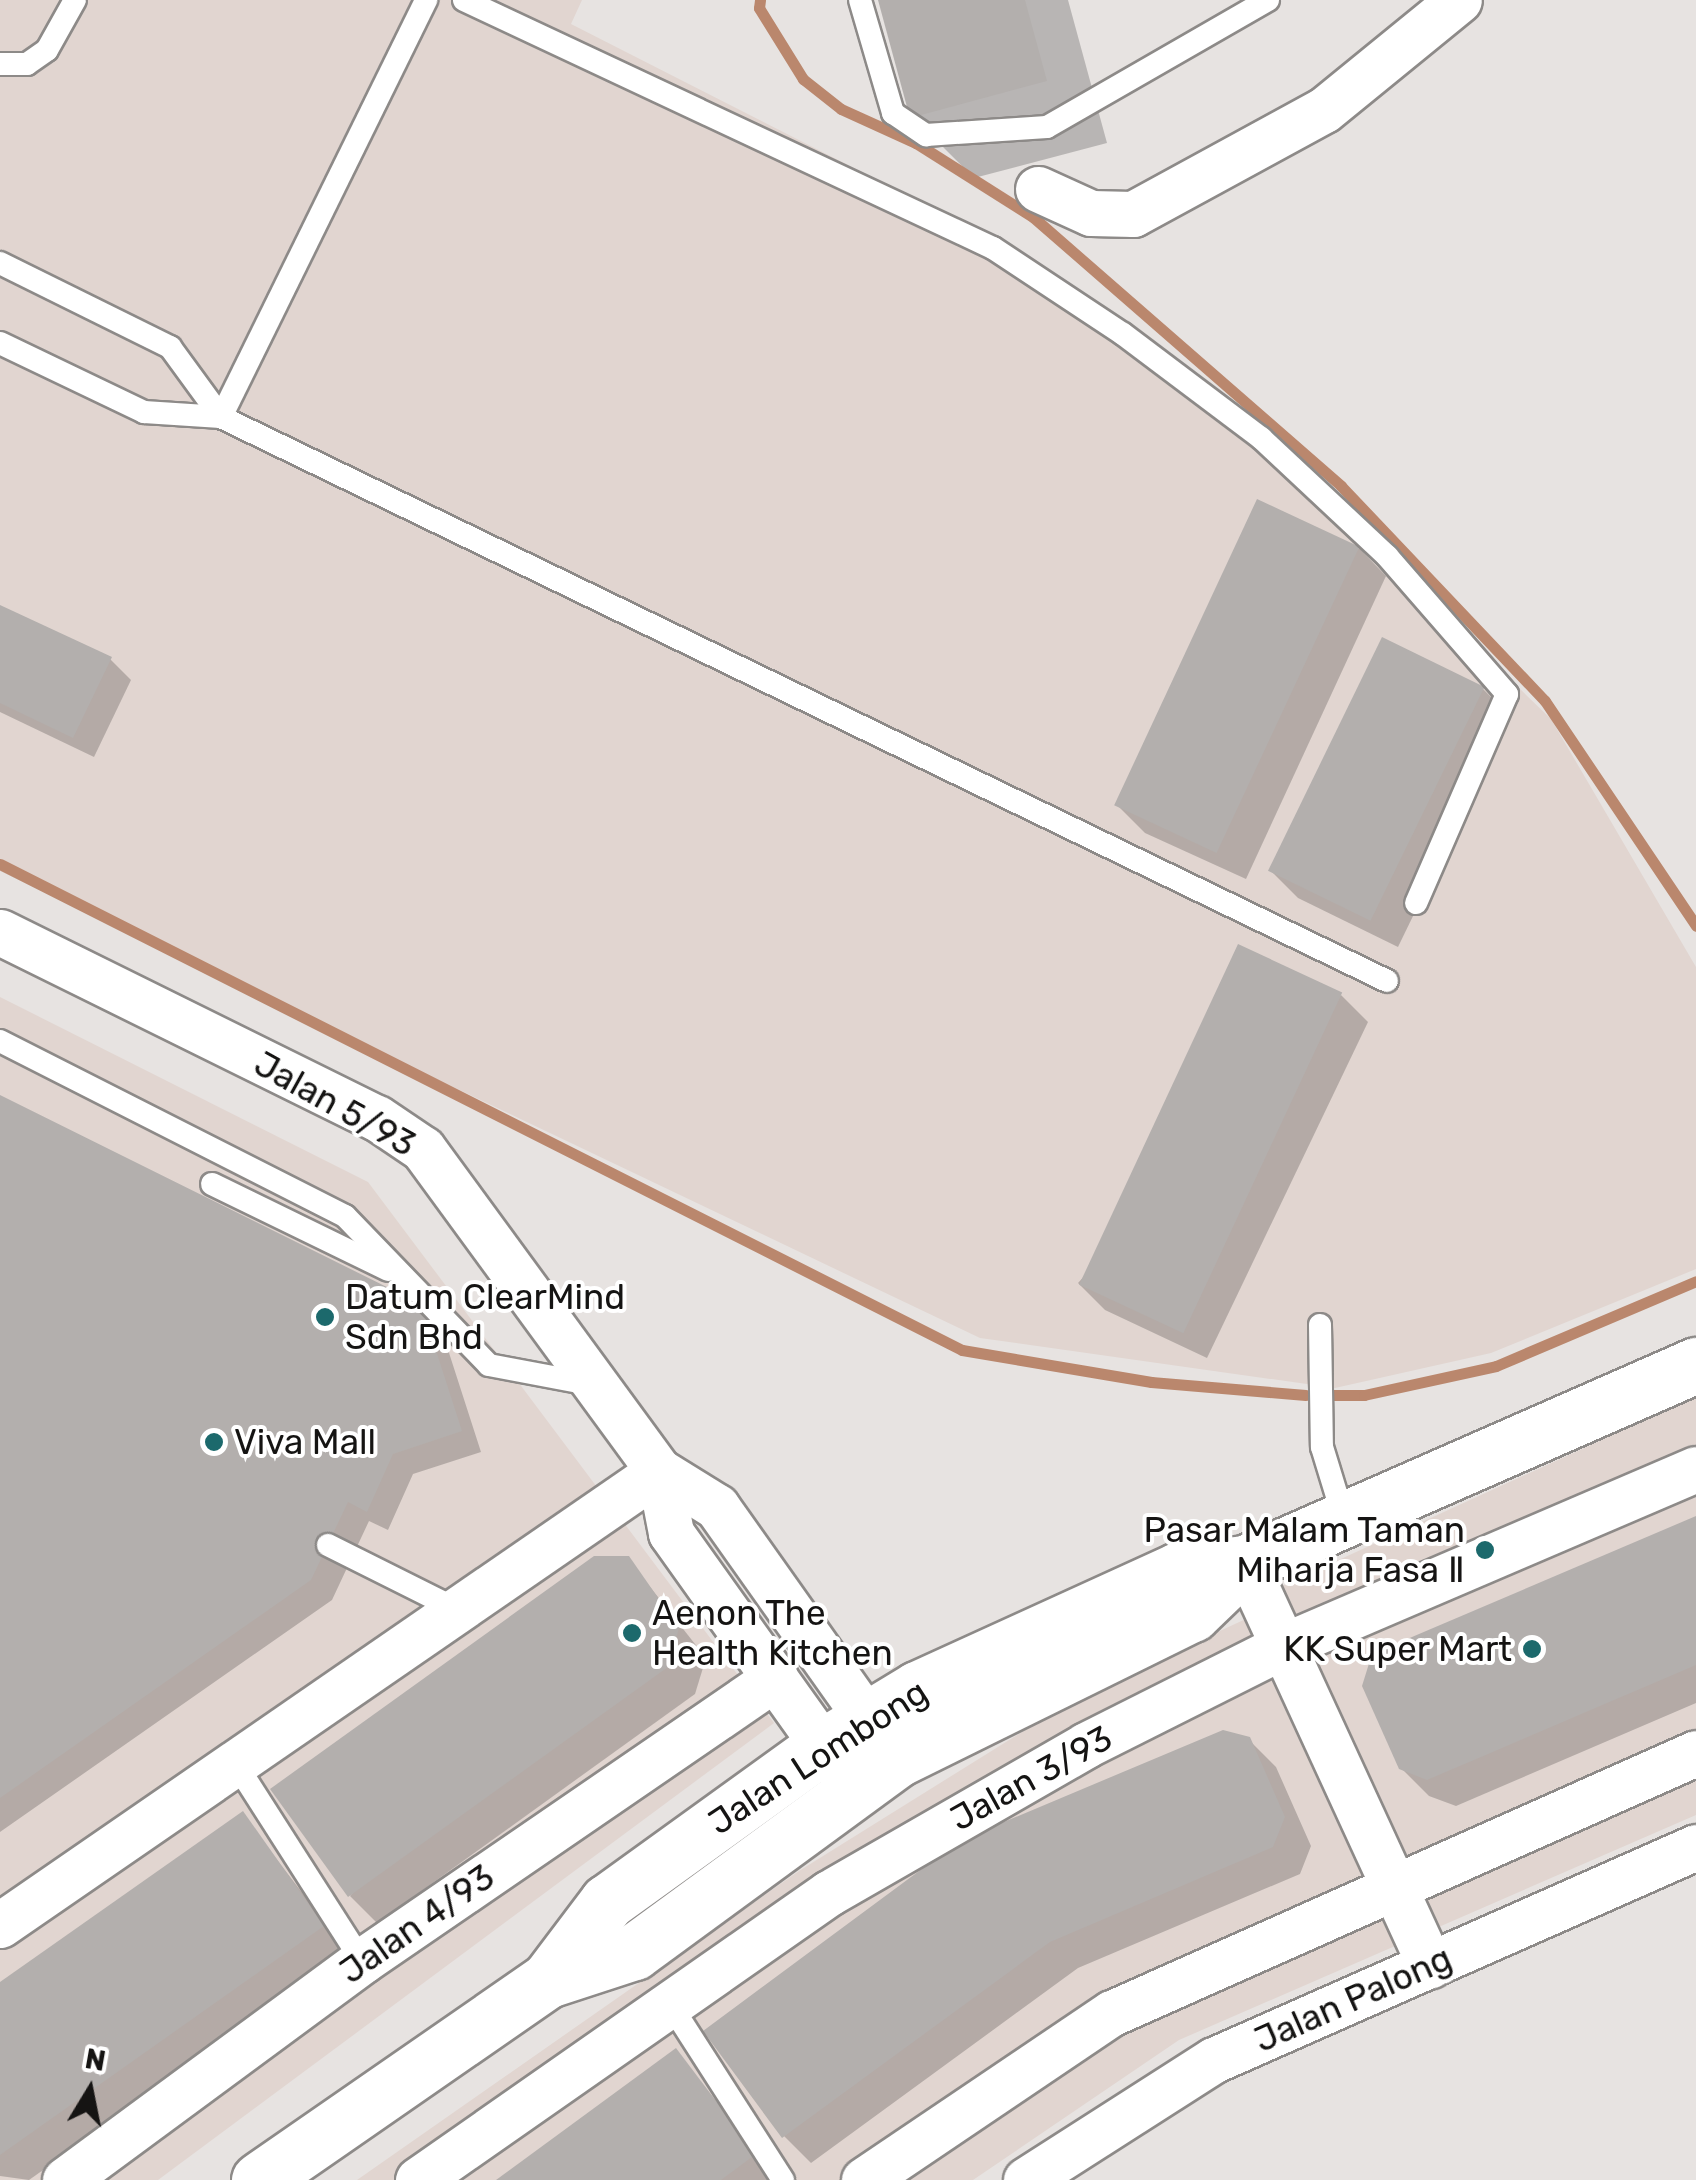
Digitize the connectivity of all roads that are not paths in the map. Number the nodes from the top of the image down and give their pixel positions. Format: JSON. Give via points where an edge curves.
{"nodes":[{"id":1,"x":76,"y":0,"type":"edge"},
{"id":2,"x":426,"y":0,"type":"edge"},
{"id":3,"x":464,"y":0,"type":"edge"},
{"id":4,"x":860,"y":0,"type":"edge"},
{"id":5,"x":1268,"y":0,"type":"edge"},
{"id":6,"x":1459,"y":0,"type":"edge"},
{"id":7,"x":0,"y":64,"type":"edge"},
{"id":8,"x":1038,"y":189,"type":"dead end"},
{"id":9,"x":0,"y":263,"type":"edge"},
{"id":10,"x":0,"y":343,"type":"edge"},
{"id":11,"x":221,"y":417,"type":"junction"},
{"id":12,"x":1416,"y":903,"type":"dead end"},
{"id":13,"x":0,"y":932,"type":"edge"},
{"id":14,"x":1387,"y":981,"type":"dead end"},
{"id":15,"x":0,"y":1041,"type":"edge"},
{"id":16,"x":212,"y":1184,"type":"dead end"},
{"id":17,"x":405,"y":1278,"type":"junction"},
{"id":18,"x":1320,"y":1324,"type":"dead end"},
{"id":19,"x":1696,"y":1365,"type":"edge"},
{"id":20,"x":590,"y":1384,"type":"junction"},
{"id":21,"x":1696,"y":1469,"type":"edge"},
{"id":22,"x":659,"y":1470,"type":"junction"},
{"id":23,"x":1344,"y":1519,"type":"junction"},
{"id":24,"x":328,"y":1545,"type":"dead end"},
{"id":25,"x":1245,"y":1563,"type":"junction"},
{"id":26,"x":456,"y":1609,"type":"junction"},
{"id":27,"x":1283,"y":1646,"type":"junction"},
{"id":28,"x":775,"y":1678,"type":"junction"},
{"id":29,"x":823,"y":1746,"type":"junction"},
{"id":30,"x":1696,"y":1753,"type":"edge"},
{"id":31,"x":873,"y":1756,"type":"junction"},
{"id":32,"x":234,"y":1761,"type":"junction"},
{"id":33,"x":1696,"y":1847,"type":"edge"},
{"id":34,"x":1393,"y":1885,"type":"junction"},
{"id":35,"x":0,"y":1925,"type":"edge"},
{"id":36,"x":362,"y":1961,"type":"junction"},
{"id":37,"x":1430,"y":1964,"type":"junction"},
{"id":38,"x":548,"y":1980,"type":"junction"},
{"id":39,"x":670,"y":2004,"type":"junction"},
{"id":40,"x":64,"y":2180,"type":"edge"},
{"id":41,"x":258,"y":2180,"type":"edge"},
{"id":42,"x":418,"y":2180,"type":"edge"},
{"id":43,"x":782,"y":2180,"type":"edge"},
{"id":44,"x":864,"y":2180,"type":"edge"},
{"id":45,"x":1026,"y":2180,"type":"edge"}],
"edges":[{"from":1,"to":7,"type":"lane","via":[[46,50],[27,64]]},
{"from":2,"to":11,"type":"lane"},
{"from":3,"to":12,"type":"lane","via":[[993,248],[1123,334],[1261,438],[1387,556],[1507,694]]},
{"from":4,"to":5,"type":"lane","via":[[893,113],[926,134],[1047,127]]},
{"from":6,"to":8,"type":"street","via":[[1324,110],[1133,214],[1091,214]]},
{"from":9,"to":11,"type":"lane","via":[[170,346]]},
{"from":10,"to":11,"type":"lane","via":[[144,412]]},
{"from":11,"to":14,"type":"lane"},
{"from":13,"to":20,"type":"street","name":"Jalan 5/93","via":[[377,1118],[423,1149]]},
{"from":15,"to":17,"type":"lane","via":[[345,1216]]},
{"from":16,"to":17,"type":"lane"},
{"from":17,"to":20,"type":"lane","via":[[489,1366]]},
{"from":18,"to":23,"type":"lane","via":[[1322,1447]]},
{"from":19,"to":23,"type":"street","name":"Jalan Lombong"},
{"from":20,"to":22,"type":"street","name":"Jalan 5/93"},
{"from":21,"to":27,"type":"street","name":"Jalan 3/93"},
{"from":22,"to":26,"type":"street"},
{"from":22,"to":28,"type":"street","name":"Jalan 5/93","via":[[671,1533]]},
{"from":22,"to":31,"type":"street","name":"Jalan 5/93","via":[[717,1507]]},
{"from":23,"to":25,"type":"street","name":"Jalan Lombong"},
{"from":24,"to":26,"type":"lane"},
{"from":25,"to":27,"type":"street"},
{"from":25,"to":31,"type":"street","name":"Jalan Lombong","via":[[1192,1614]]},
{"from":26,"to":32,"type":"street"},
{"from":27,"to":34,"type":"street"},
{"from":27,"to":39,"type":"street","name":"Jalan 3/93","via":[[1086,1745],[829,1893]]},
{"from":28,"to":29,"type":"street","name":"Jalan 5/93"},
{"from":28,"to":36,"type":"street","name":"Jalan 4/93"},
{"from":29,"to":31,"type":"street","name":"Jalan Lombong"},
{"from":29,"to":38,"type":"street","name":"Jalan Lombong","via":[[608,1902]]},
{"from":30,"to":34,"type":"street"},
{"from":31,"to":38,"type":"street","name":"Jalan Lombong","via":[[634,1952]]},
{"from":32,"to":35,"type":"street"},
{"from":32,"to":36,"type":"lane"},
{"from":33,"to":37,"type":"street","name":"Jalan Palong"},
{"from":34,"to":37,"type":"street"},
{"from":34,"to":44,"type":"street","via":[[1112,2013]]},
{"from":36,"to":40,"type":"street","name":"Jalan 4/93"},
{"from":37,"to":45,"type":"street","name":"Jalan Palong","via":[[1214,2060]]},
{"from":38,"to":41,"type":"street","name":"Jalan Lombong"},
{"from":39,"to":42,"type":"street","name":"Jalan 3/93"},
{"from":39,"to":43,"type":"lane"}]}
